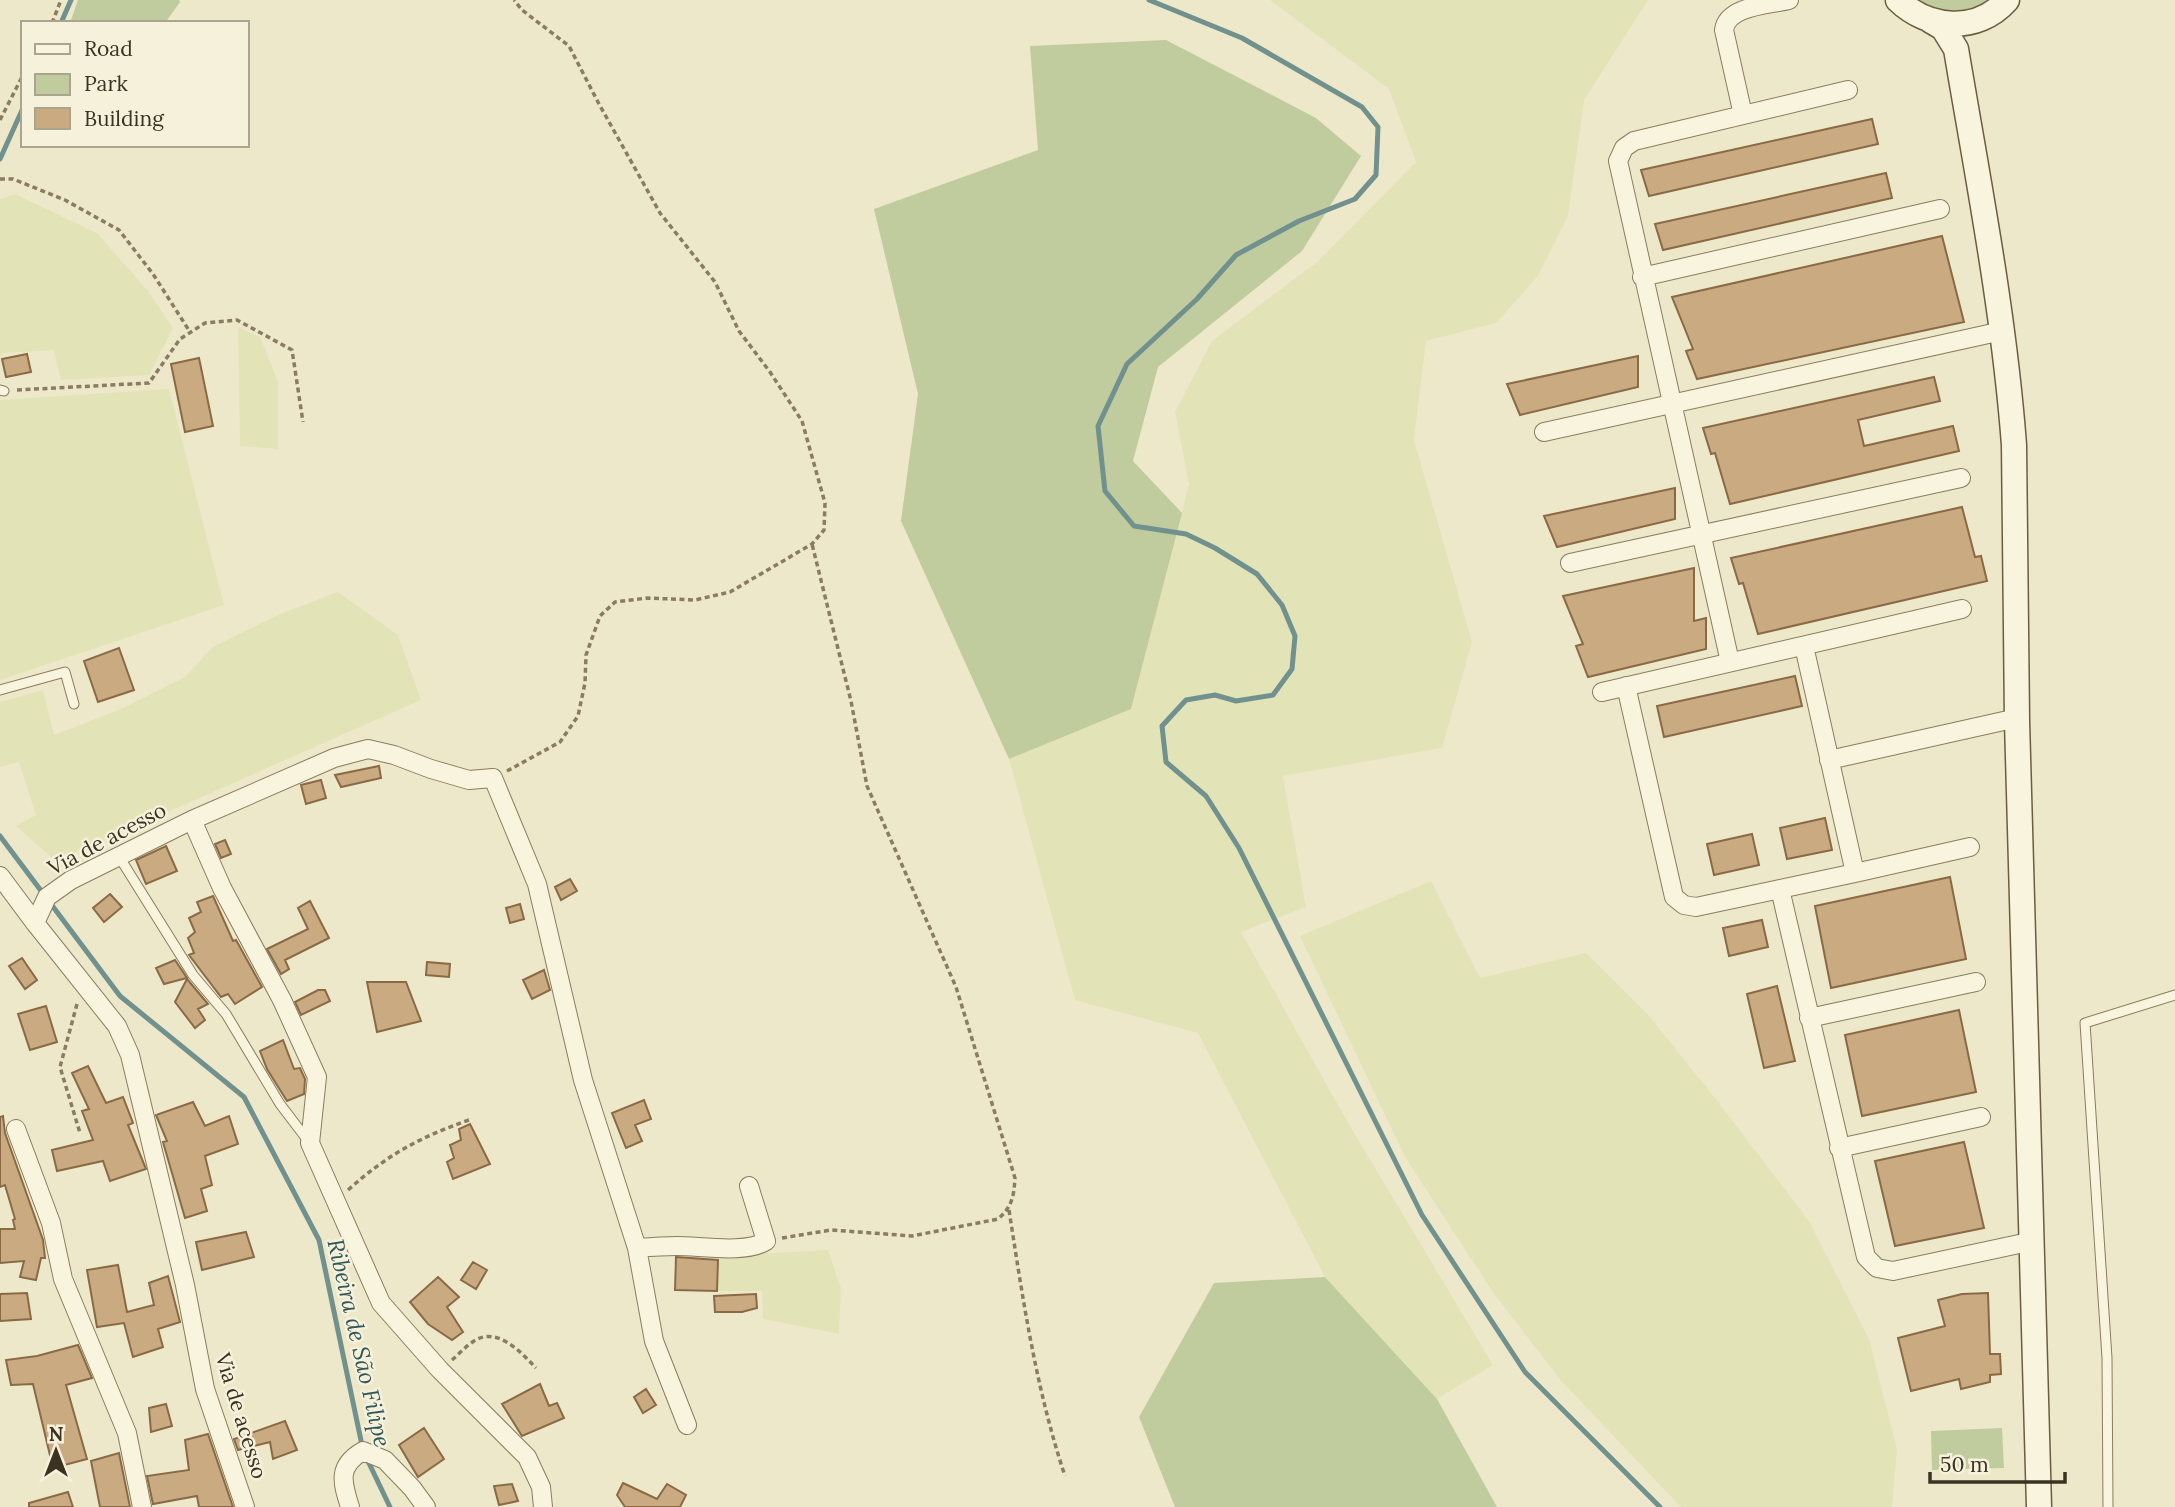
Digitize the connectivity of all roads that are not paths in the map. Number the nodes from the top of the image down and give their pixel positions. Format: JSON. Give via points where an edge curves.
{"nodes":[{"id":1,"x":1789,"y":0,"type":"edge"},
{"id":2,"x":1898,"y":0,"type":"edge"},
{"id":3,"x":2007,"y":0,"type":"edge"},
{"id":4,"x":1979,"y":20,"type":"junction"},
{"id":5,"x":1931,"y":21,"type":"junction"},
{"id":6,"x":1956,"y":49,"type":"junction"},
{"id":7,"x":1848,"y":90,"type":"dead end"},
{"id":8,"x":1743,"y":116,"type":"junction"},
{"id":9,"x":1940,"y":209,"type":"dead end"},
{"id":10,"x":1642,"y":277,"type":"junction"},
{"id":11,"x":2002,"y":331,"type":"junction"},
{"id":12,"x":1671,"y":404,"type":"junction"},
{"id":13,"x":1544,"y":432,"type":"dead end"},
{"id":14,"x":1961,"y":478,"type":"dead end"},
{"id":15,"x":1700,"y":533,"type":"junction"},
{"id":16,"x":1570,"y":563,"type":"dead end"},
{"id":17,"x":1962,"y":609,"type":"dead end"},
{"id":18,"x":1804,"y":646,"type":"junction"},
{"id":19,"x":1730,"y":662,"type":"junction"},
{"id":20,"x":1626,"y":686,"type":"junction"},
{"id":21,"x":0,"y":690,"type":"edge"},
{"id":22,"x":1602,"y":692,"type":"dead end"},
{"id":23,"x":74,"y":704,"type":"dead end"},
{"id":24,"x":2017,"y":718,"type":"junction"},
{"id":25,"x":1829,"y":761,"type":"junction"},
{"id":26,"x":192,"y":820,"type":"junction"},
{"id":27,"x":1970,"y":847,"type":"dead end"},
{"id":28,"x":118,"y":856,"type":"junction"},
{"id":29,"x":1854,"y":873,"type":"junction"},
{"id":30,"x":0,"y":876,"type":"edge"},
{"id":31,"x":1780,"y":889,"type":"junction"},
{"id":32,"x":35,"y":923,"type":"junction"},
{"id":33,"x":1976,"y":982,"type":"dead end"},
{"id":34,"x":2175,"y":995,"type":"edge"},
{"id":35,"x":1809,"y":1018,"type":"junction"},
{"id":36,"x":1981,"y":1117,"type":"dead end"},
{"id":37,"x":16,"y":1129,"type":"dead end"},
{"id":38,"x":310,"y":1143,"type":"junction"},
{"id":39,"x":1839,"y":1148,"type":"junction"},
{"id":40,"x":749,"y":1186,"type":"dead end"},
{"id":41,"x":2033,"y":1241,"type":"junction"},
{"id":42,"x":637,"y":1248,"type":"junction"},
{"id":43,"x":687,"y":1425,"type":"dead end"},
{"id":44,"x":142,"y":1507,"type":"edge"},
{"id":45,"x":245,"y":1507,"type":"edge"},
{"id":46,"x":350,"y":1507,"type":"edge"},
{"id":47,"x":426,"y":1507,"type":"edge"},
{"id":48,"x":543,"y":1507,"type":"edge"},
{"id":49,"x":2039,"y":1507,"type":"edge"},
{"id":50,"x":2108,"y":1507,"type":"edge"}],
"edges":[{"from":1,"to":8,"type":"street","via":[[1734,13],[1726,21],[1724,30]]},
{"from":2,"to":5,"type":"street","via":[[1910,12]]},
{"from":3,"to":4,"type":"street"},
{"from":4,"to":5,"type":"street","via":[[1955,25]]},
{"from":4,"to":6,"type":"street","via":[[1968,26]]},
{"from":5,"to":6,"type":"street","via":[[1942,28]]},
{"from":6,"to":11,"type":"street"},
{"from":7,"to":8,"type":"street"},
{"from":8,"to":10,"type":"street","via":[[1634,141],[1620,153],[1619,176]]},
{"from":9,"to":10,"type":"street"},
{"from":10,"to":12,"type":"street"},
{"from":11,"to":12,"type":"street"},
{"from":11,"to":24,"type":"street","via":[[2014,445]]},
{"from":12,"to":13,"type":"street"},
{"from":12,"to":15,"type":"street"},
{"from":14,"to":15,"type":"street"},
{"from":15,"to":16,"type":"street"},
{"from":15,"to":19,"type":"street"},
{"from":17,"to":18,"type":"street"},
{"from":18,"to":19,"type":"street"},
{"from":18,"to":25,"type":"street"},
{"from":19,"to":20,"type":"street"},
{"from":20,"to":22,"type":"street"},
{"from":20,"to":31,"type":"street","via":[[1674,897],[1696,907]]},
{"from":21,"to":23,"type":"lane","via":[[65,672]]},
{"from":24,"to":25,"type":"street"},
{"from":24,"to":41,"type":"street"},
{"from":25,"to":29,"type":"street"},
{"from":26,"to":28,"type":"street","name":"Via de acesso"},
{"from":26,"to":38,"type":"street","via":[[317,1077]]},
{"from":26,"to":42,"type":"street","name":"Via de acesso","via":[[334,758],[368,749],[469,780],[493,778],[537,884],[583,1080]]},
{"from":27,"to":29,"type":"street"},
{"from":28,"to":32,"type":"street","name":"Via de acesso","via":[[47,897]]},
{"from":28,"to":38,"type":"lane","via":[[193,975],[226,1014],[280,1104]]},
{"from":29,"to":31,"type":"street"},
{"from":30,"to":32,"type":"street"},
{"from":31,"to":35,"type":"street"},
{"from":32,"to":45,"type":"street","name":"Via de acesso","via":[[117,1026],[130,1055],[186,1285],[205,1389]]},
{"from":33,"to":35,"type":"street"},
{"from":34,"to":50,"type":"lane","via":[[2085,1023],[2107,1358]]},
{"from":35,"to":39,"type":"street"},
{"from":36,"to":39,"type":"street"},
{"from":37,"to":44,"type":"street","via":[[51,1223],[63,1279],[127,1433]]},
{"from":38,"to":48,"type":"street","via":[[381,1303],[527,1457],[541,1487]]},
{"from":39,"to":41,"type":"street","via":[[1863,1250],[1877,1268],[1893,1271]]},
{"from":40,"to":42,"type":"street","via":[[766,1241],[762,1244]]},
{"from":41,"to":49,"type":"street"},
{"from":42,"to":43,"type":"street","via":[[654,1341]]},
{"from":46,"to":47,"type":"street","via":[[341,1480],[350,1458],[363,1451],[385,1460]]}]}
